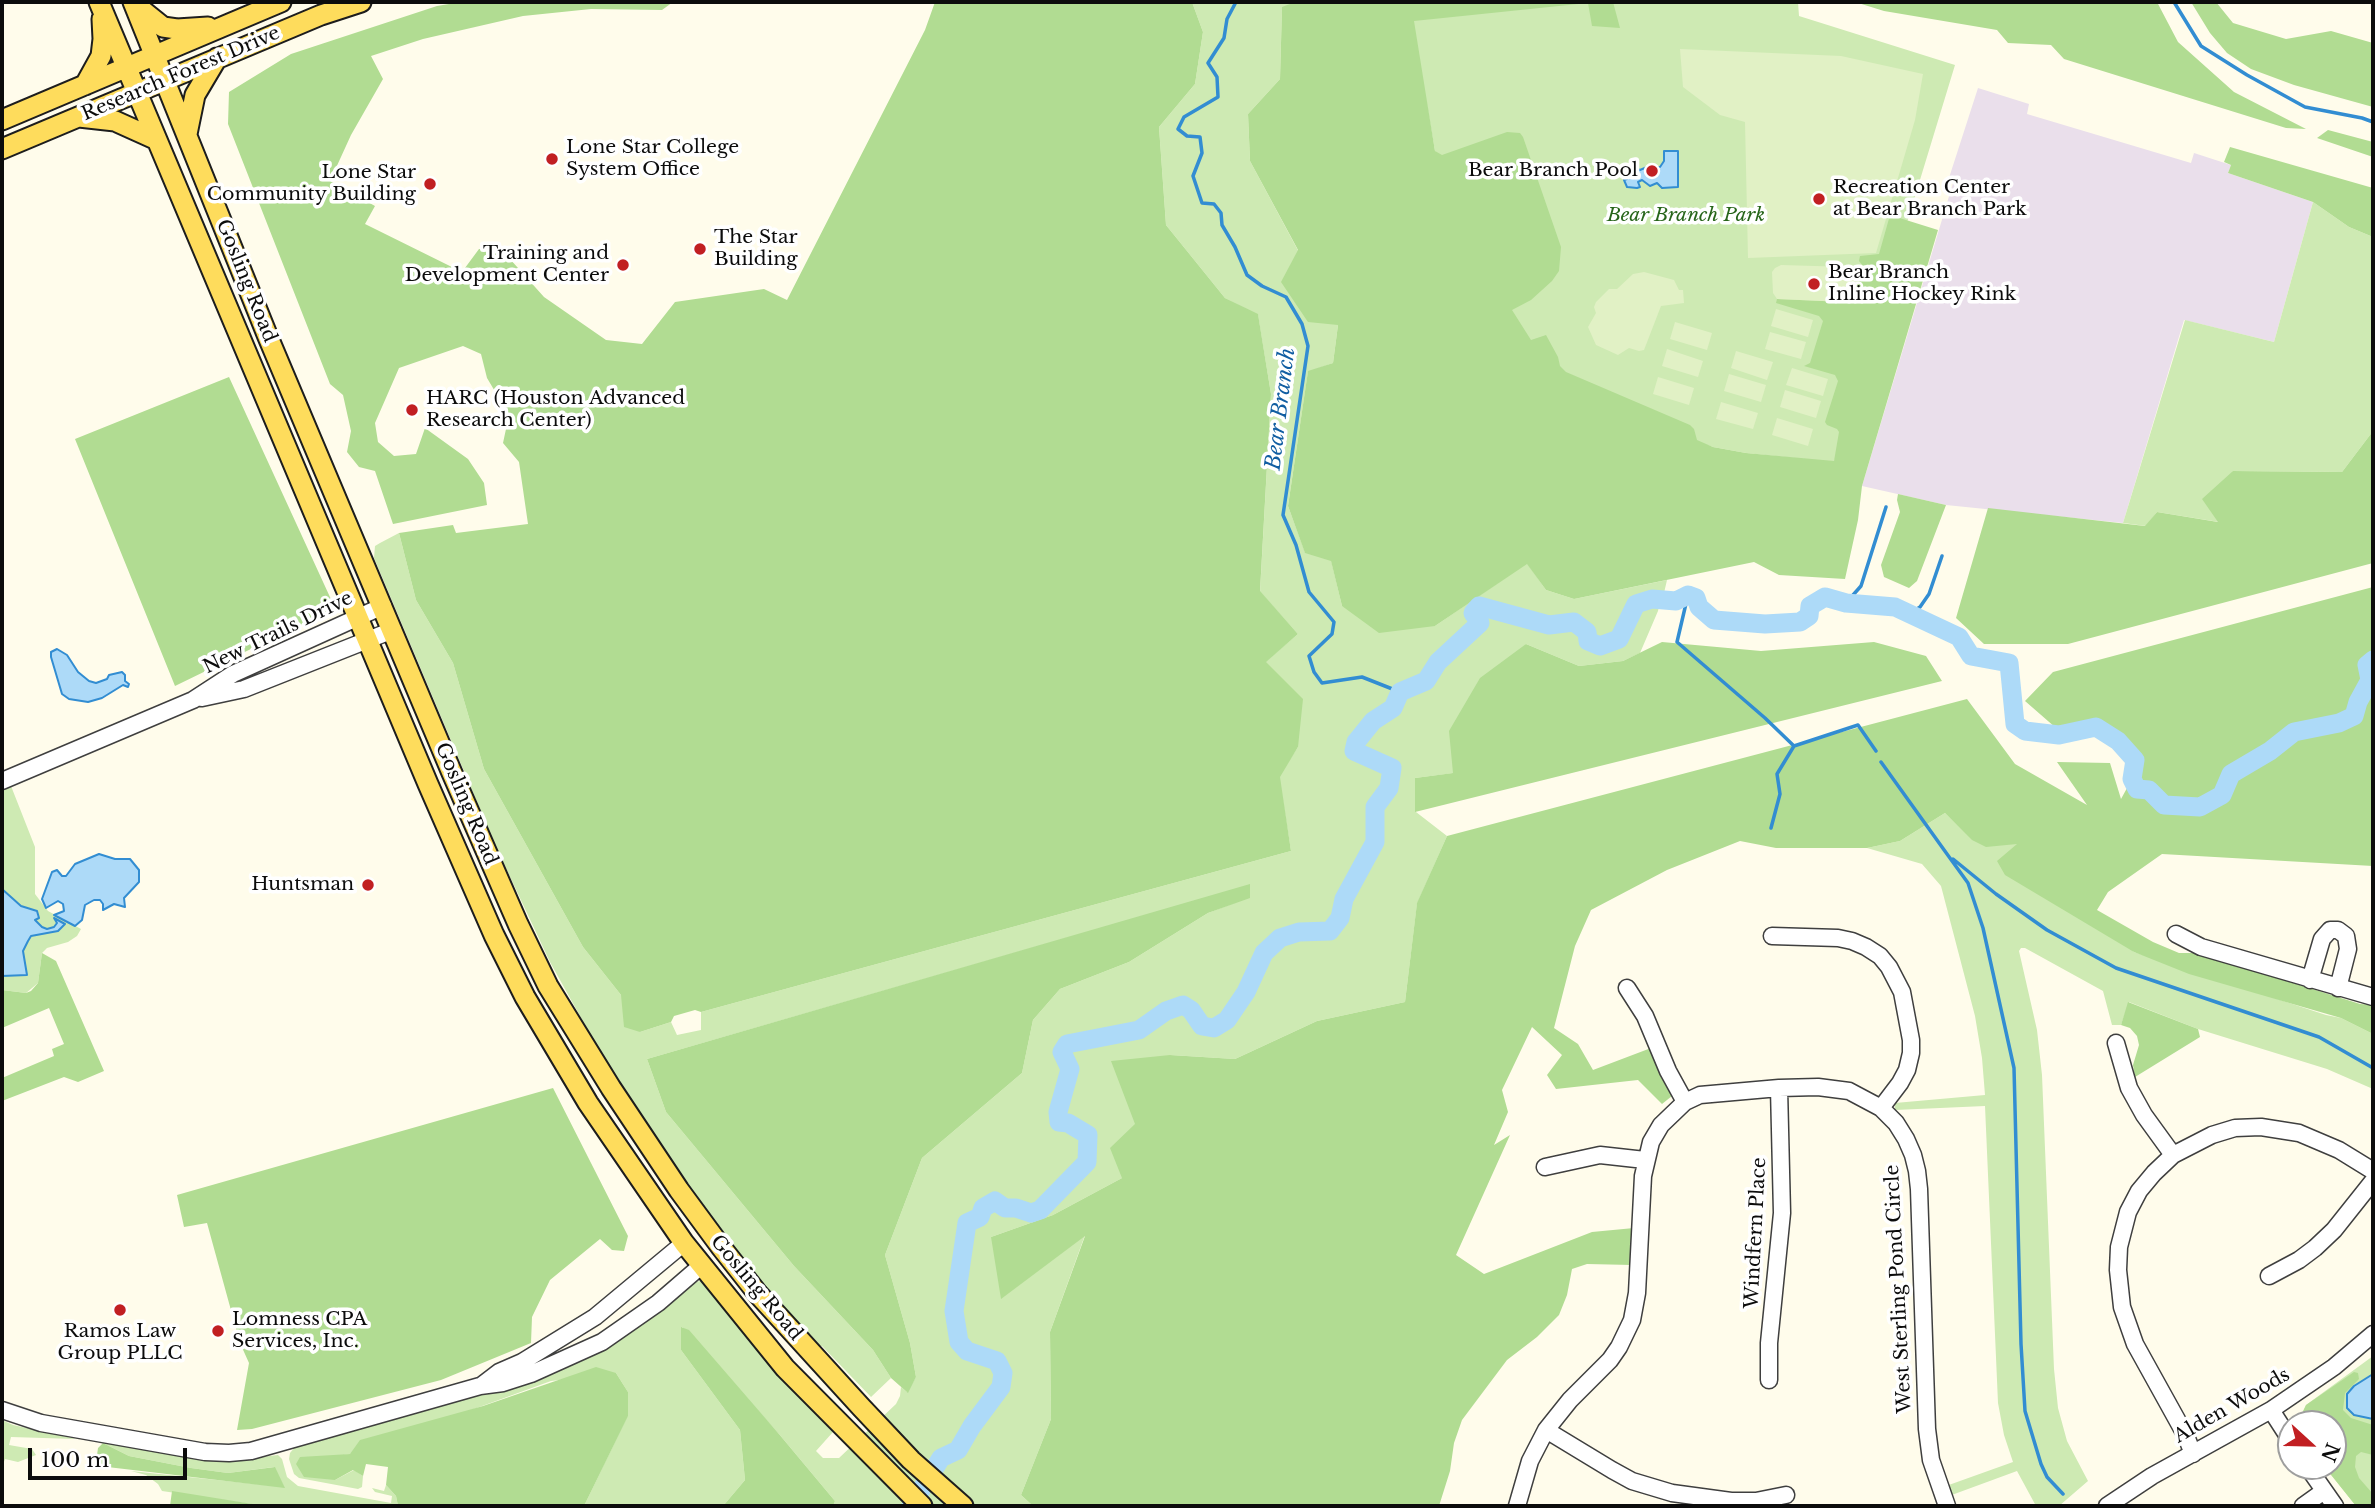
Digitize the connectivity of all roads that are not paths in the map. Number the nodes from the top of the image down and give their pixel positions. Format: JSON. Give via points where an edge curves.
{"nodes":[{"id":1,"x":281,"y":2,"type":"edge"},
{"id":2,"x":361,"y":2,"type":"edge"},
{"id":3,"x":134,"y":3,"type":"edge"},
{"id":4,"x":100,"y":4,"type":"edge"},
{"id":5,"x":223,"y":26,"type":"junction"},
{"id":6,"x":154,"y":55,"type":"junction"},
{"id":7,"x":217,"y":58,"type":"junction"},
{"id":8,"x":127,"y":67,"type":"junction"},
{"id":9,"x":164,"y":79,"type":"junction"},
{"id":10,"x":85,"y":85,"type":"junction"},
{"id":11,"x":136,"y":92,"type":"junction"},
{"id":12,"x":78,"y":117,"type":"junction"},
{"id":13,"x":2,"y":120,"type":"edge"},
{"id":14,"x":187,"y":135,"type":"junction"},
{"id":15,"x":155,"y":139,"type":"junction"},
{"id":16,"x":2,"y":149,"type":"edge"},
{"id":17,"x":383,"y":606,"type":"junction"},
{"id":18,"x":359,"y":616,"type":"junction"},
{"id":19,"x":393,"y":630,"type":"junction"},
{"id":20,"x":369,"y":640,"type":"junction"},
{"id":21,"x":193,"y":700,"type":"junction"},
{"id":22,"x":2,"y":781,"type":"edge"},
{"id":23,"x":2176,"y":934,"type":"dead end"},
{"id":24,"x":1772,"y":936,"type":"dead end"},
{"id":25,"x":2310,"y":980,"type":"junction"},
{"id":26,"x":1627,"y":988,"type":"dead end"},
{"id":27,"x":2338,"y":988,"type":"junction"},
{"id":28,"x":2373,"y":997,"type":"edge"},
{"id":29,"x":2116,"y":1043,"type":"dead end"},
{"id":30,"x":1779,"y":1088,"type":"junction"},
{"id":31,"x":1685,"y":1102,"type":"junction"},
{"id":32,"x":1881,"y":1108,"type":"junction"},
{"id":33,"x":2173,"y":1155,"type":"junction"},
{"id":34,"x":1645,"y":1160,"type":"junction"},
{"id":35,"x":1545,"y":1167,"type":"dead end"},
{"id":36,"x":2373,"y":1171,"type":"edge"},
{"id":37,"x":2373,"y":1181,"type":"edge"},
{"id":38,"x":684,"y":1243,"type":"junction"},
{"id":39,"x":702,"y":1265,"type":"junction"},
{"id":40,"x":2269,"y":1276,"type":"dead end"},
{"id":41,"x":2373,"y":1334,"type":"edge"},
{"id":42,"x":1769,"y":1380,"type":"dead end"},
{"id":43,"x":480,"y":1386,"type":"junction"},
{"id":44,"x":2,"y":1410,"type":"edge"},
{"id":45,"x":2271,"y":1410,"type":"junction"},
{"id":46,"x":2277,"y":1419,"type":"edge"},
{"id":47,"x":1546,"y":1430,"type":"junction"},
{"id":48,"x":2193,"y":1454,"type":"junction"},
{"id":49,"x":2316,"y":1480,"type":"edge"},
{"id":50,"x":2324,"y":1492,"type":"junction"},
{"id":51,"x":1786,"y":1495,"type":"dead end"},
{"id":52,"x":922,"y":1506,"type":"edge"},
{"id":53,"x":963,"y":1506,"type":"edge"},
{"id":54,"x":1517,"y":1506,"type":"edge"},
{"id":55,"x":1947,"y":1506,"type":"edge"},
{"id":56,"x":2107,"y":1506,"type":"edge"},
{"id":57,"x":2303,"y":1506,"type":"edge"},
{"id":58,"x":2335,"y":1506,"type":"edge"}],
"edges":[{"from":1,"to":5,"type":"main road","name":"Research Forest Drive"},
{"from":2,"to":7,"type":"main road","name":"Research Forest Drive"},
{"from":3,"to":5,"type":"main road","via":[[163,27]]},
{"from":3,"to":6,"type":"main road","name":"Gosling Road"},
{"from":4,"to":8,"type":"main road","name":"Gosling Road"},
{"from":4,"to":10,"type":"main road","via":[[101,56]]},
{"from":5,"to":6,"type":"main road","name":"Research Forest Drive"},
{"from":6,"to":8,"type":"main road","name":"Research Forest Drive"},
{"from":6,"to":9,"type":"main road","name":"Gosling Road"},
{"from":7,"to":9,"type":"main road","name":"Research Forest Drive"},
{"from":7,"to":14,"type":"main road","via":[[195,95]]},
{"from":8,"to":10,"type":"main road","name":"Research Forest Drive"},
{"from":8,"to":11,"type":"main road","name":"Gosling Road"},
{"from":9,"to":11,"type":"main road","name":"Research Forest Drive"},
{"from":9,"to":14,"type":"main road","name":"Gosling Road"},
{"from":10,"to":13,"type":"main road","name":"Research Forest Drive"},
{"from":11,"to":12,"type":"main road","name":"Research Forest Drive"},
{"from":11,"to":15,"type":"main road","name":"Gosling Road"},
{"from":12,"to":15,"type":"main road","via":[[115,121]]},
{"from":12,"to":16,"type":"main road","name":"Research Forest Drive"},
{"from":14,"to":17,"type":"main road","name":"Gosling Road"},
{"from":15,"to":18,"type":"main road","name":"Gosling Road"},
{"from":17,"to":18,"type":"street","name":"New Trails Drive"},
{"from":17,"to":19,"type":"main road","name":"Gosling Road"},
{"from":18,"to":20,"type":"main road","name":"Gosling Road"},
{"from":18,"to":21,"type":"street","name":"New Trails Drive","via":[[233,674]]},
{"from":19,"to":20,"type":"street","name":"New Trails Drive"},
{"from":19,"to":53,"type":"main road","name":"Gosling Road","via":[[518,924],[555,997],[611,1088],[679,1190],[766,1303],[911,1460]]},
{"from":20,"to":21,"type":"street","name":"New Trails Drive","via":[[244,689]]},
{"from":20,"to":38,"type":"main road","name":"Gosling Road","via":[[428,784],[525,997],[588,1103]]},
{"from":21,"to":22,"type":"street","name":"New Trails Drive"},
{"from":23,"to":25,"type":"street","via":[[2201,947]]},
{"from":24,"to":32,"type":"street","via":[[1852,941],[1880,956],[1889,967],[1902,992],[1911,1053],[1900,1083]]},
{"from":25,"to":27,"type":"street"},
{"from":25,"to":27,"type":"street","via":[[2322,939],[2330,930],[2339,930],[2346,936],[2348,949]]},
{"from":26,"to":31,"type":"street"},
{"from":27,"to":28,"type":"street"},
{"from":29,"to":33,"type":"street","via":[[2129,1087]]},
{"from":30,"to":31,"type":"street","name":"West Sterling Pond Circle","via":[[1700,1095]]},
{"from":30,"to":32,"type":"street","name":"West Sterling Pond Circle","via":[[1834,1087]]},
{"from":30,"to":42,"type":"street","name":"Windfern Place","via":[[1782,1213]]},
{"from":31,"to":34,"type":"street","name":"West Sterling Pond Circle","via":[[1661,1125]]},
{"from":32,"to":55,"type":"street","name":"West Sterling Pond Circle","via":[[1906,1139],[1917,1171],[1927,1429],[1931,1460]]},
{"from":33,"to":36,"type":"street","via":[[2211,1135],[2261,1127],[2299,1133]]},
{"from":33,"to":48,"type":"street","via":[[2146,1182],[2128,1212],[2118,1270],[2125,1319],[2135,1344]]},
{"from":34,"to":35,"type":"street","via":[[1600,1155]]},
{"from":34,"to":47,"type":"street","name":"West Sterling Pond Circle","via":[[1632,1320],[1610,1360]]},
{"from":37,"to":40,"type":"street","via":[[2315,1248]]},
{"from":38,"to":39,"type":"main road","name":"Gosling Road"},
{"from":38,"to":43,"type":"street","via":[[594,1317]]},
{"from":39,"to":43,"type":"street","via":[[602,1342],[531,1374]]},
{"from":39,"to":52,"type":"main road","name":"Gosling Road","via":[[785,1368]]},
{"from":41,"to":45,"type":"street","name":"Alden Woods"},
{"from":43,"to":44,"type":"street","via":[[251,1451],[229,1453],[41,1423]]},
{"from":45,"to":46,"type":"street"},
{"from":45,"to":48,"type":"street","name":"Alden Woods"},
{"from":47,"to":51,"type":"street","via":[[1622,1476],[1672,1493],[1731,1501]]},
{"from":47,"to":54,"type":"street","name":"West Sterling Pond Circle","via":[[1530,1461]]},
{"from":48,"to":56,"type":"street","name":"Alden Woods"},
{"from":49,"to":50,"type":"street"},
{"from":50,"to":57,"type":"street"},
{"from":50,"to":58,"type":"street"}]}
